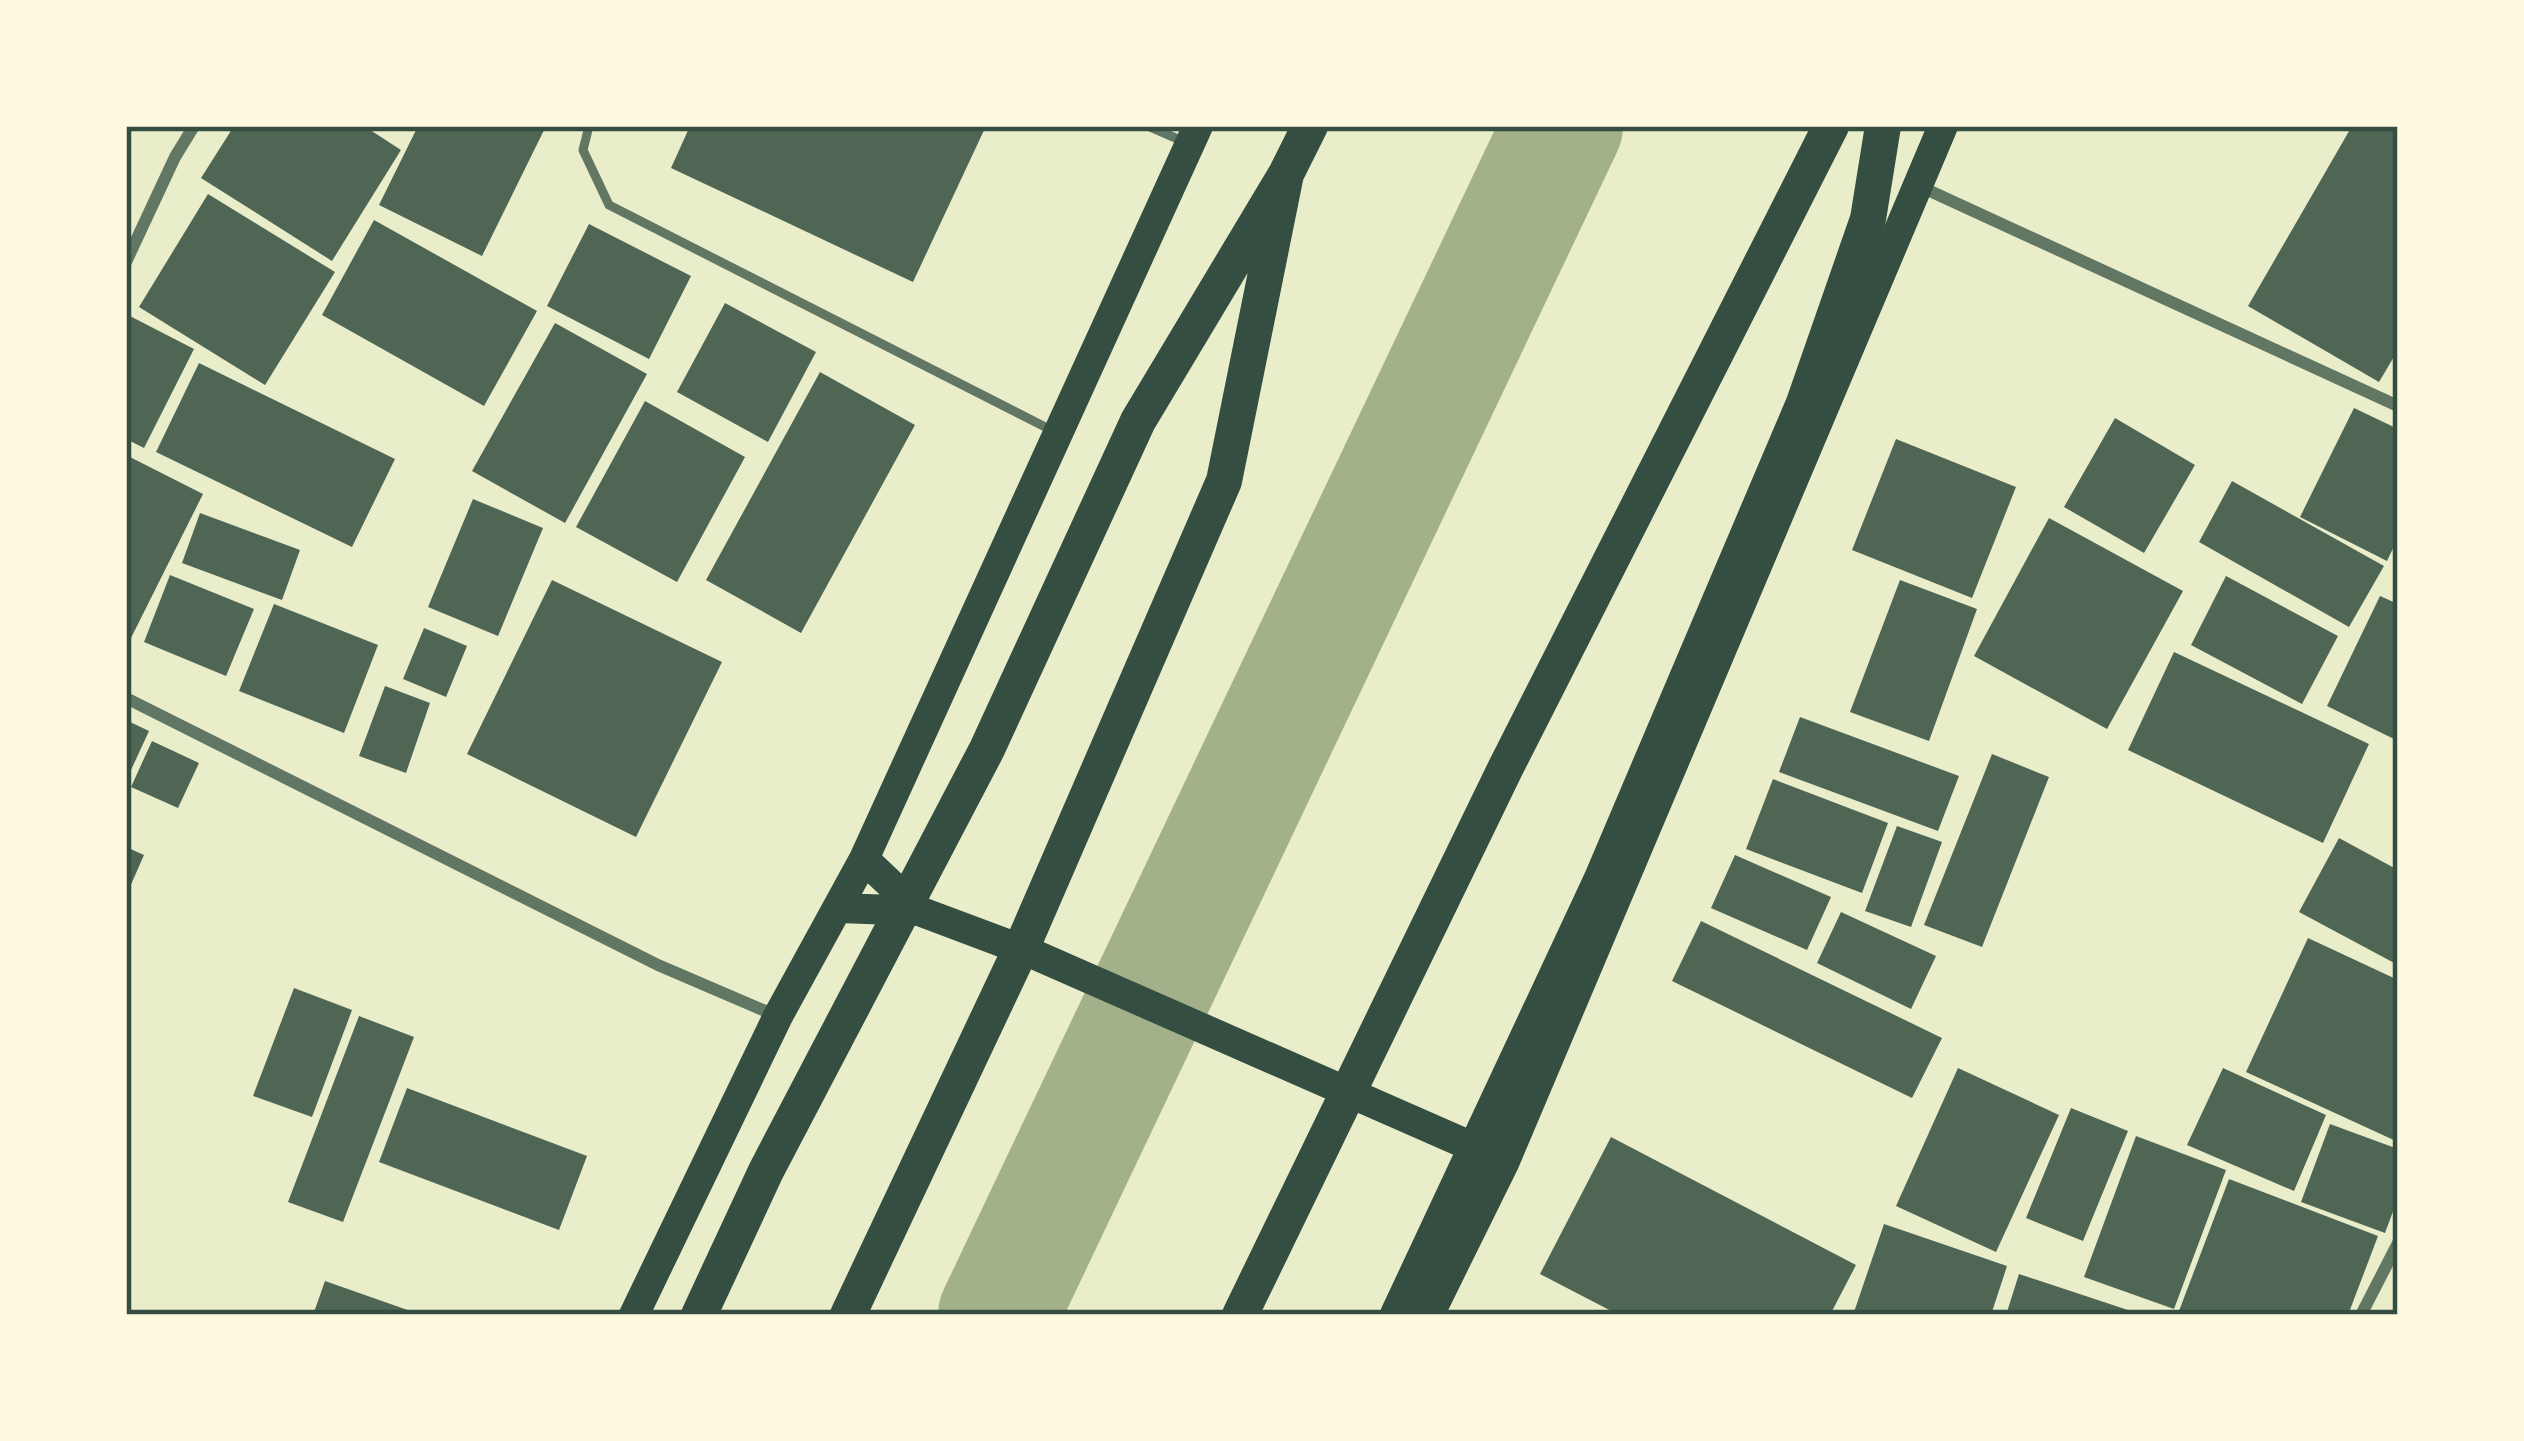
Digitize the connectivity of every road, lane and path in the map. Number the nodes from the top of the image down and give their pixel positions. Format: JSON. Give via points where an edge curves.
{"nodes":[{"id":1,"x":194,"y":126,"type":"edge"},
{"id":2,"x":590,"y":126,"type":"edge"},
{"id":3,"x":1148,"y":126,"type":"edge"},
{"id":4,"x":1310,"y":126,"type":"edge"},
{"id":5,"x":1831,"y":126,"type":"edge"},
{"id":6,"x":1883,"y":126,"type":"edge"},
{"id":7,"x":1942,"y":126,"type":"edge"},
{"id":8,"x":1194,"y":135,"type":"edge"},
{"id":9,"x":1286,"y":174,"type":"junction"},
{"id":10,"x":1918,"y":185,"type":"junction"},
{"id":11,"x":126,"y":262,"type":"edge"},
{"id":12,"x":2398,"y":406,"type":"edge"},
{"id":13,"x":1060,"y":434,"type":"junction"},
{"id":14,"x":126,"y":698,"type":"edge"},
{"id":15,"x":864,"y":859,"type":"junction"},
{"id":16,"x":840,"y":908,"type":"junction"},
{"id":17,"x":919,"y":911,"type":"junction"},
{"id":18,"x":778,"y":1016,"type":"junction"},
{"id":19,"x":1505,"y":1161,"type":"junction"},
{"id":20,"x":2398,"y":1243,"type":"edge"},
{"id":21,"x":634,"y":1315,"type":"edge"},
{"id":22,"x":699,"y":1315,"type":"edge"},
{"id":23,"x":848,"y":1315,"type":"edge"},
{"id":24,"x":1240,"y":1315,"type":"edge"},
{"id":25,"x":1398,"y":1315,"type":"edge"},
{"id":26,"x":1429,"y":1315,"type":"edge"},
{"id":27,"x":2361,"y":1315,"type":"edge"}],
"edges":[{"from":1,"to":11,"type":"street"},
{"from":2,"to":13,"type":"lane","via":[[583,150],[608,205]]},
{"from":3,"to":8,"type":"lane"},
{"from":4,"to":9,"type":"highway"},
{"from":5,"to":24,"type":"highway"},
{"from":6,"to":25,"type":"highway","via":[[1868,219],[1804,403],[1601,880]]},
{"from":7,"to":10,"type":"main road"},
{"from":8,"to":13,"type":"main road"},
{"from":9,"to":22,"type":"highway","via":[[1138,421],[987,749]]},
{"from":9,"to":23,"type":"highway","via":[[1224,481],[1024,940]]},
{"from":10,"to":12,"type":"street"},
{"from":10,"to":19,"type":"main road"},
{"from":13,"to":15,"type":"main road"},
{"from":14,"to":18,"type":"street","via":[[658,965]]},
{"from":15,"to":16,"type":"main road"},
{"from":15,"to":17,"type":"main road"},
{"from":16,"to":17,"type":"main road"},
{"from":16,"to":18,"type":"main road"},
{"from":17,"to":19,"type":"main road"},
{"from":18,"to":21,"type":"main road"},
{"from":19,"to":26,"type":"main road"},
{"from":20,"to":27,"type":"street"}]}
